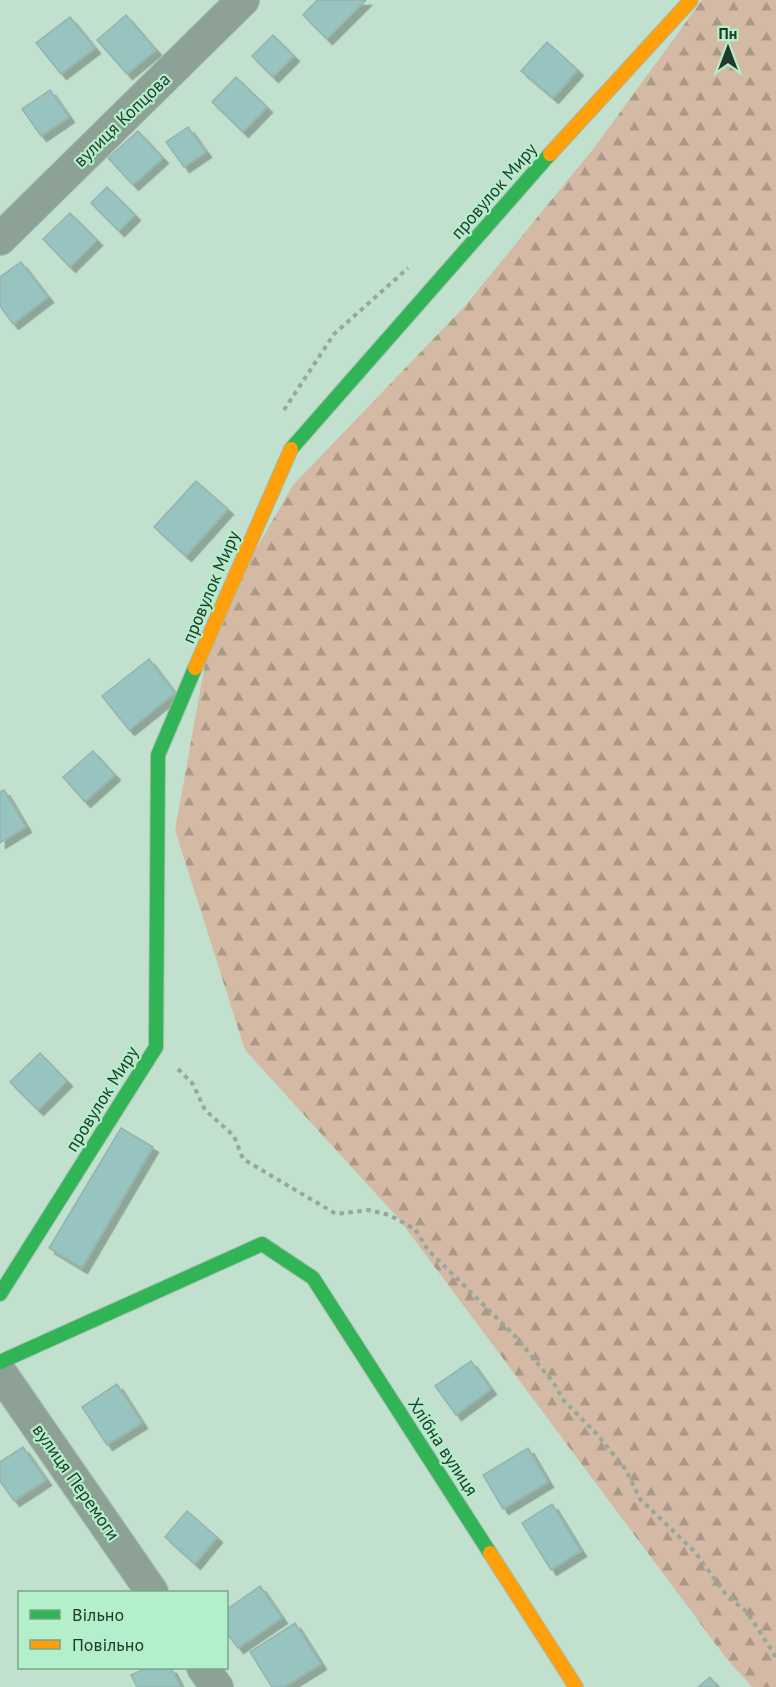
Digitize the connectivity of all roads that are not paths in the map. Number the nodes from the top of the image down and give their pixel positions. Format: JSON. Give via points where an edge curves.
{"nodes":[{"id":1,"x":243,"y":0,"type":"edge"},
{"id":2,"x":691,"y":0,"type":"edge"},
{"id":3,"x":0,"y":239,"type":"edge"},
{"id":4,"x":0,"y":1294,"type":"edge"},
{"id":5,"x":0,"y":1362,"type":"edge"},
{"id":6,"x":0,"y":1372,"type":"edge"},
{"id":7,"x":151,"y":1591,"type":"edge"},
{"id":8,"x":204,"y":1669,"type":"edge"},
{"id":9,"x":217,"y":1687,"type":"edge"},
{"id":10,"x":576,"y":1687,"type":"edge"}],
"edges":[{"from":1,"to":3,"type":"street","name":"вулиця Копцова"},
{"from":2,"to":4,"type":"street","name":"провулок Миру","via":[[594,103],[288,453],[158,755],[156,1047]]},
{"from":5,"to":10,"type":"street","name":"Хлібна вулиця","via":[[262,1244],[313,1278]]},
{"from":6,"to":7,"type":"street","name":"вулиця Перемоги"},
{"from":8,"to":9,"type":"street"}]}
